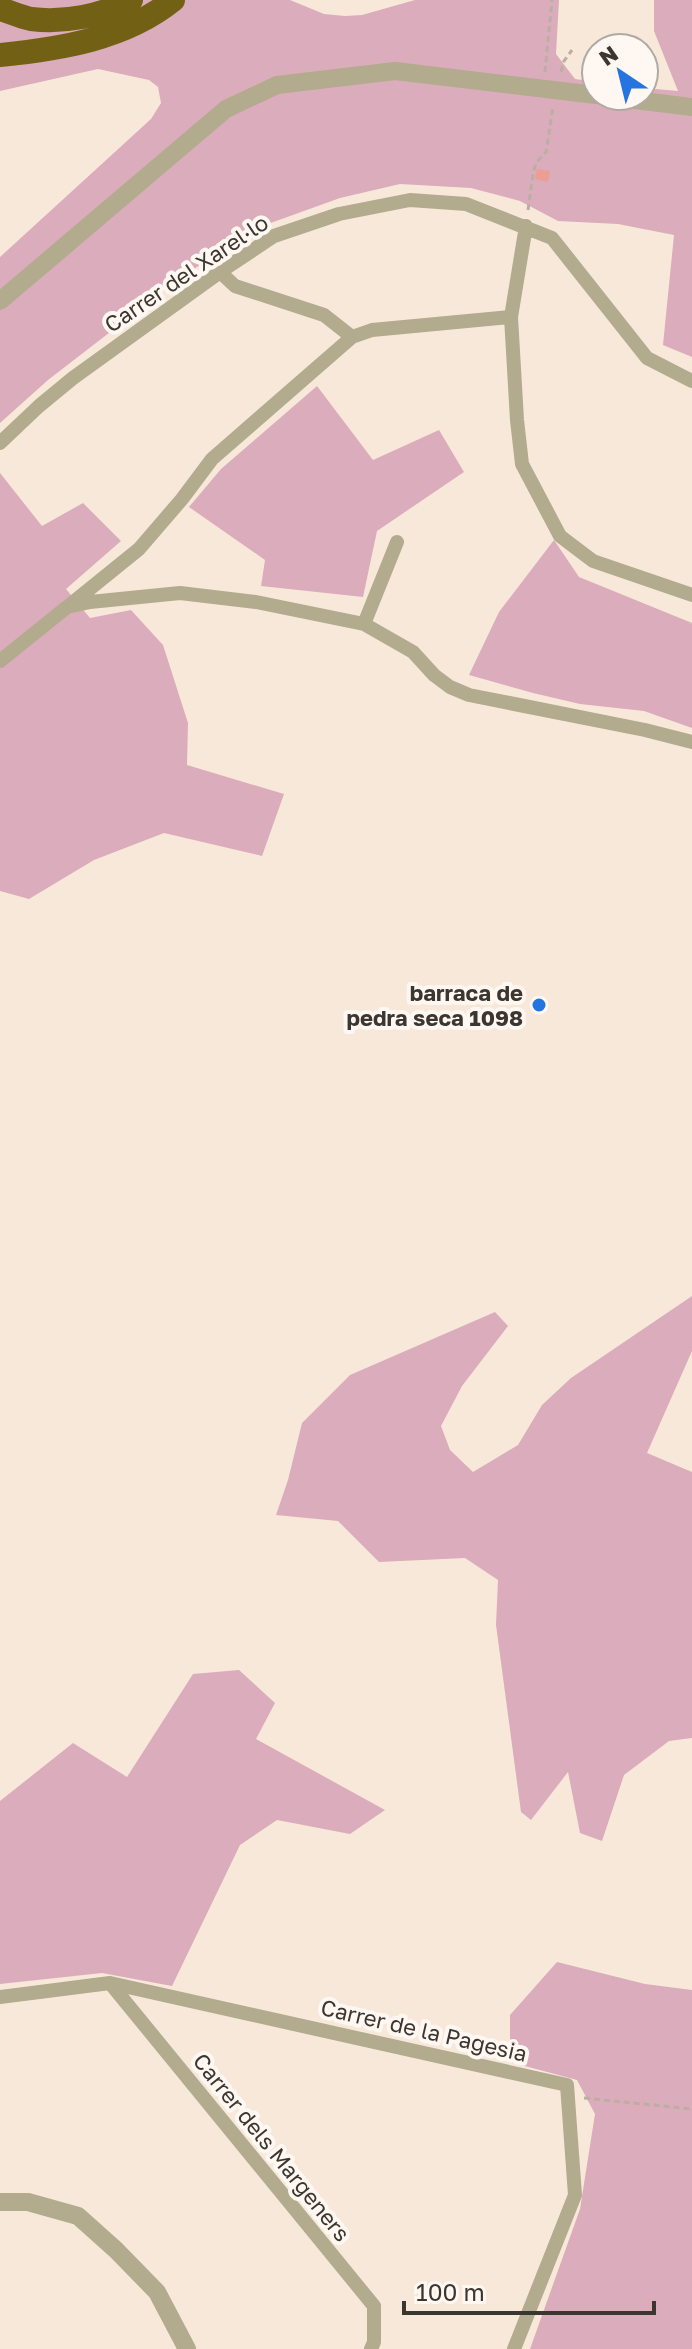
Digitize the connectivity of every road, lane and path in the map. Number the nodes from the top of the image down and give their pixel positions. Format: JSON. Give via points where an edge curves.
{"nodes":[{"id":1,"x":131,"y":0,"type":"edge"},
{"id":2,"x":173,"y":0,"type":"edge"},
{"id":3,"x":552,"y":0,"type":"edge"},
{"id":4,"x":0,"y":9,"type":"edge"},
{"id":5,"x":572,"y":50,"type":"dead end"},
{"id":6,"x":547,"y":52,"type":"dead end"},
{"id":7,"x":0,"y":55,"type":"edge"},
{"id":8,"x":555,"y":90,"type":"junction"},
{"id":9,"x":580,"y":93,"type":"edge"},
{"id":10,"x":660,"y":103,"type":"edge"},
{"id":11,"x":692,"y":107,"type":"edge"},
{"id":12,"x":526,"y":226,"type":"junction"},
{"id":13,"x":220,"y":272,"type":"junction"},
{"id":14,"x":0,"y":301,"type":"edge"},
{"id":15,"x":511,"y":317,"type":"junction"},
{"id":16,"x":352,"y":337,"type":"junction"},
{"id":17,"x":692,"y":381,"type":"edge"},
{"id":18,"x":0,"y":443,"type":"edge"},
{"id":19,"x":397,"y":542,"type":"dead end"},
{"id":20,"x":692,"y":595,"type":"edge"},
{"id":21,"x":67,"y":607,"type":"junction"},
{"id":22,"x":364,"y":624,"type":"junction"},
{"id":23,"x":0,"y":661,"type":"edge"},
{"id":24,"x":692,"y":742,"type":"edge"},
{"id":25,"x":110,"y":1983,"type":"junction"},
{"id":26,"x":0,"y":1997,"type":"edge"},
{"id":27,"x":568,"y":2096,"type":"junction"},
{"id":28,"x":692,"y":2109,"type":"edge"},
{"id":29,"x":0,"y":2202,"type":"edge"},
{"id":30,"x":187,"y":2349,"type":"edge"},
{"id":31,"x":371,"y":2349,"type":"edge"},
{"id":32,"x":514,"y":2349,"type":"edge"}],
"edges":[{"from":1,"to":4,"type":"highway","via":[[71,19],[30,19]]},
{"from":2,"to":7,"type":"highway","via":[[129,27],[82,42]]},
{"from":3,"to":6,"type":"path"},
{"from":5,"to":8,"type":"path"},
{"from":8,"to":9,"type":"street"},
{"from":8,"to":12,"type":"path","via":[[546,152],[533,174]]},
{"from":8,"to":14,"type":"street","via":[[395,71],[277,85],[226,109]]},
{"from":10,"to":11,"type":"street"},
{"from":12,"to":13,"type":"street","name":"Carrer del Xarel·lo","via":[[466,204],[410,200],[339,214],[274,236]]},
{"from":12,"to":15,"type":"street"},
{"from":12,"to":17,"type":"street","name":"Carrer del Xarel·lo","via":[[552,238],[647,358]]},
{"from":13,"to":16,"type":"street","via":[[235,286],[324,315]]},
{"from":13,"to":18,"type":"street","name":"Carrer del Xarel·lo","via":[[73,378]]},
{"from":15,"to":16,"type":"street","via":[[372,330]]},
{"from":15,"to":20,"type":"street","via":[[522,464],[560,536],[593,561]]},
{"from":16,"to":21,"type":"street","via":[[212,459],[139,549]]},
{"from":19,"to":22,"type":"street"},
{"from":21,"to":22,"type":"street","via":[[180,593]]},
{"from":21,"to":23,"type":"street"},
{"from":22,"to":24,"type":"street","via":[[413,652],[434,675],[469,695]]},
{"from":25,"to":26,"type":"street","name":"Carrer de la Pagesia"},
{"from":25,"to":27,"type":"street","name":"Carrer de la Pagesia","via":[[567,2085]]},
{"from":25,"to":31,"type":"street","name":"Carrer dels Margeners","via":[[374,2306]]},
{"from":27,"to":28,"type":"path"},
{"from":27,"to":32,"type":"street","via":[[575,2195]]},
{"from":29,"to":30,"type":"street","via":[[28,2202],[78,2216],[157,2292]]}]}
